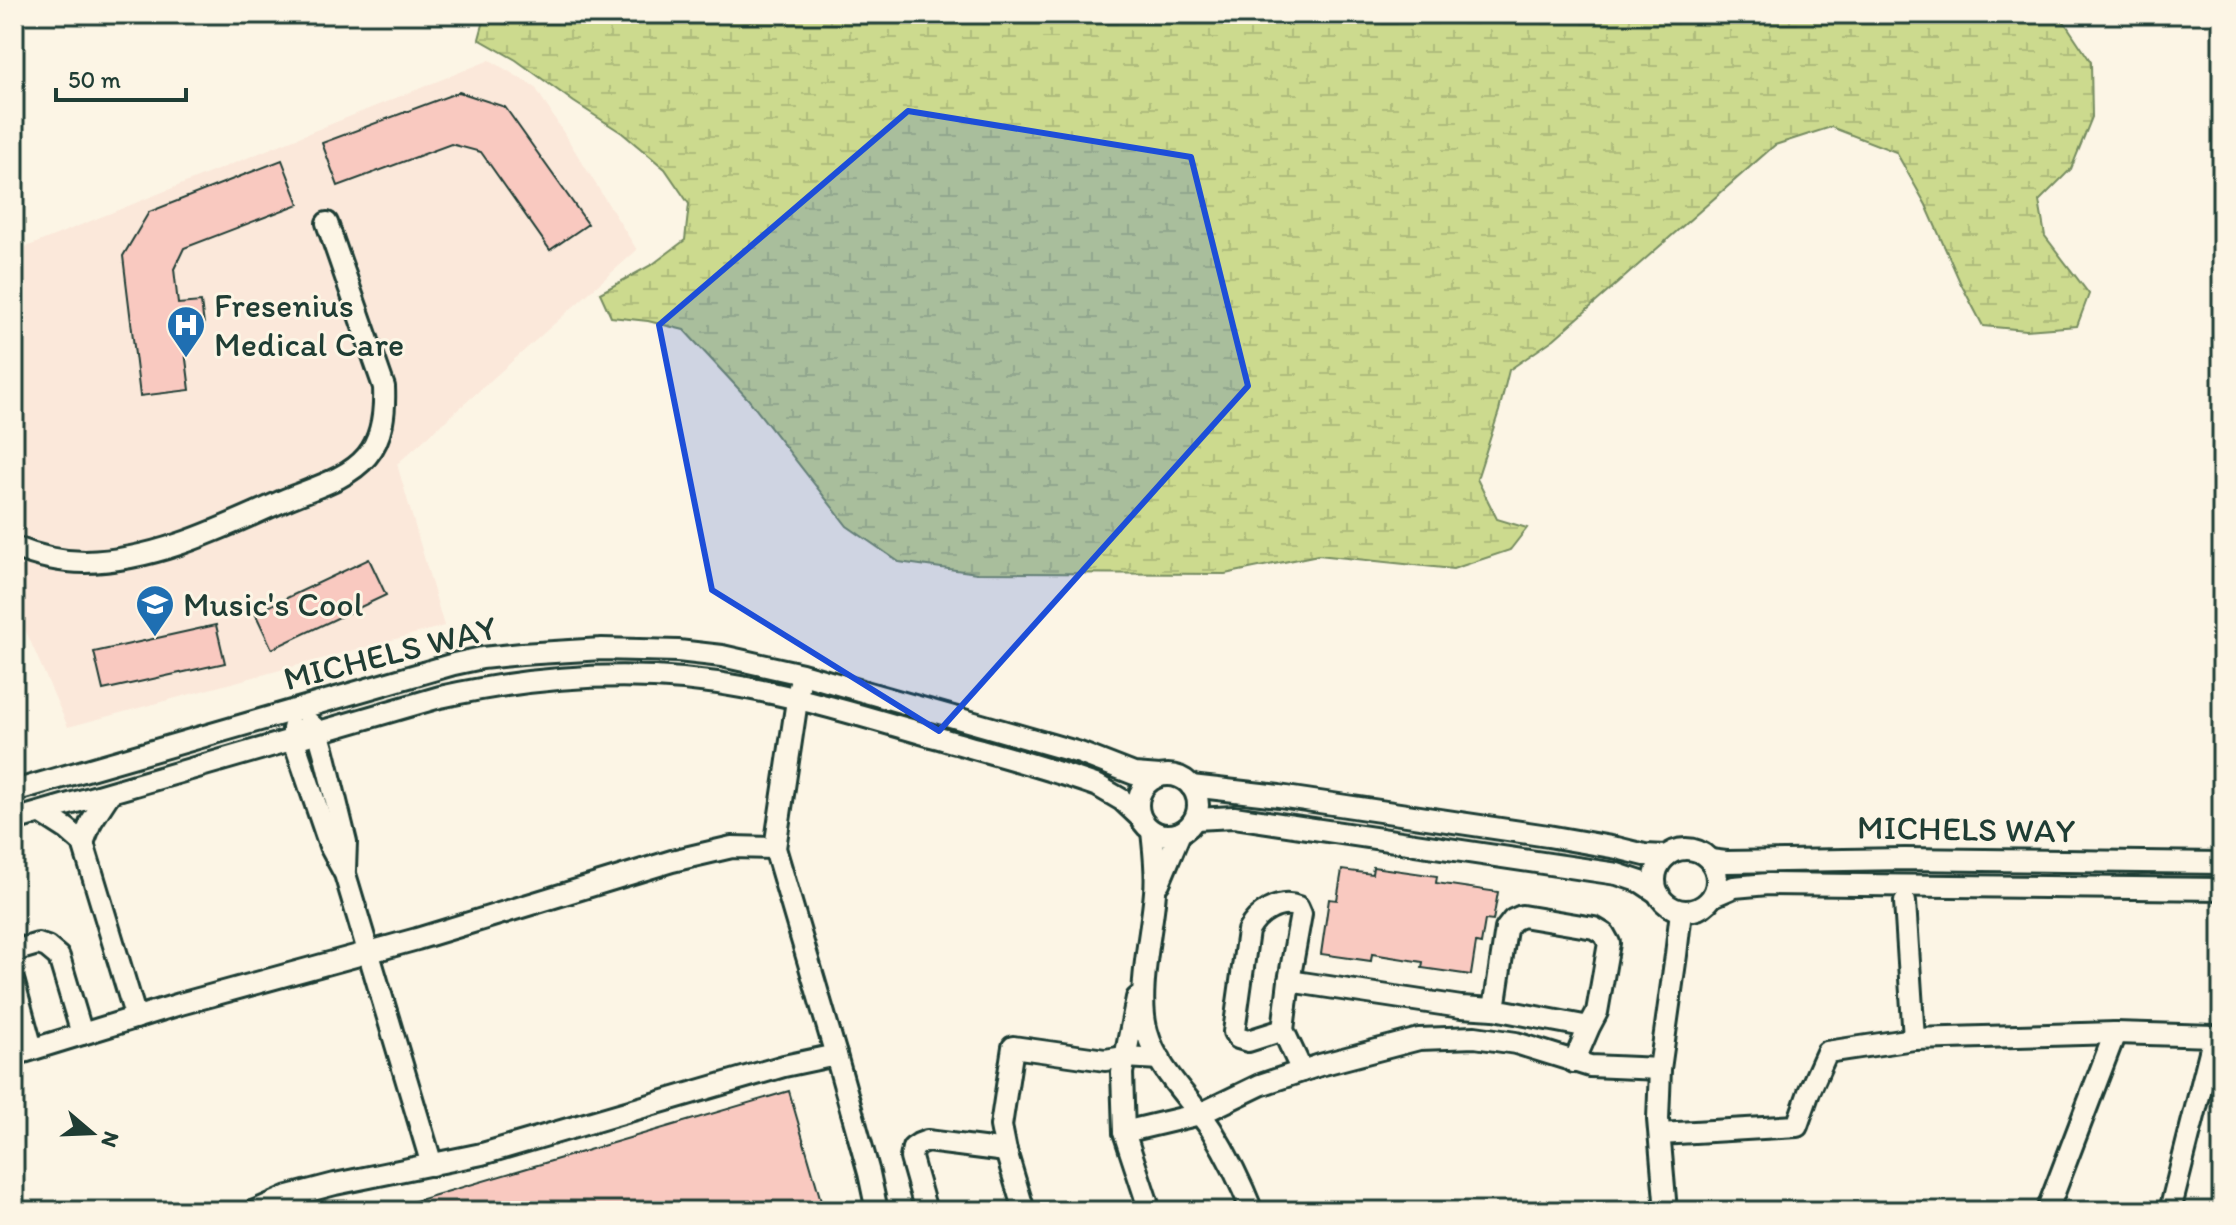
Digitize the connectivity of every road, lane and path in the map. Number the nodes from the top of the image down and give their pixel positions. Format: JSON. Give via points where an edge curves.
{"nodes":[{"id":1,"x":327,"y":223,"type":"dead end"},
{"id":2,"x":14,"y":547,"type":"edge"},
{"id":3,"x":802,"y":674,"type":"junction"},
{"id":4,"x":796,"y":700,"type":"junction"},
{"id":5,"x":294,"y":709,"type":"junction"},
{"id":6,"x":318,"y":731,"type":"junction"},
{"id":7,"x":293,"y":738,"type":"junction"},
{"id":8,"x":1160,"y":776,"type":"junction"},
{"id":9,"x":1191,"y":786,"type":"junction"},
{"id":10,"x":14,"y":791,"type":"edge"},
{"id":11,"x":110,"y":793,"type":"junction"},
{"id":12,"x":42,"y":813,"type":"junction"},
{"id":13,"x":14,"y":820,"type":"edge"},
{"id":14,"x":1146,"y":824,"type":"junction"},
{"id":15,"x":1188,"y":826,"type":"junction"},
{"id":16,"x":83,"y":843,"type":"junction"},
{"id":17,"x":775,"y":848,"type":"junction"},
{"id":18,"x":1666,"y":856,"type":"junction"},
{"id":19,"x":1710,"y":860,"type":"junction"},
{"id":20,"x":2222,"y":863,"type":"edge"},
{"id":21,"x":345,"y":874,"type":"junction"},
{"id":22,"x":2222,"y":889,"type":"edge"},
{"id":23,"x":1155,"y":890,"type":"junction"},
{"id":24,"x":1659,"y":894,"type":"junction"},
{"id":25,"x":1713,"y":896,"type":"junction"},
{"id":26,"x":1905,"y":902,"type":"dead end"},
{"id":27,"x":1681,"y":911,"type":"junction"},
{"id":28,"x":14,"y":951,"type":"edge"},
{"id":29,"x":368,"y":952,"type":"junction"},
{"id":30,"x":1146,"y":963,"type":"junction"},
{"id":31,"x":1289,"y":981,"type":"junction"},
{"id":32,"x":14,"y":983,"type":"edge"},
{"id":33,"x":1494,"y":1009,"type":"junction"},
{"id":34,"x":136,"y":1018,"type":"junction"},
{"id":35,"x":1589,"y":1027,"type":"junction"},
{"id":36,"x":1283,"y":1030,"type":"junction"},
{"id":37,"x":2115,"y":1033,"type":"junction"},
{"id":38,"x":82,"y":1034,"type":"junction"},
{"id":39,"x":1914,"y":1039,"type":"junction"},
{"id":40,"x":23,"y":1052,"type":"edge"},
{"id":41,"x":836,"y":1055,"type":"junction"},
{"id":42,"x":1125,"y":1057,"type":"junction"},
{"id":43,"x":1160,"y":1059,"type":"junction"},
{"id":44,"x":1574,"y":1062,"type":"junction"},
{"id":45,"x":1660,"y":1069,"type":"junction"},
{"id":46,"x":1302,"y":1071,"type":"junction"},
{"id":47,"x":1200,"y":1114,"type":"junction"},
{"id":48,"x":1124,"y":1132,"type":"junction"},
{"id":49,"x":1660,"y":1134,"type":"junction"},
{"id":50,"x":1006,"y":1151,"type":"junction"},
{"id":51,"x":432,"y":1165,"type":"junction"},
{"id":52,"x":255,"y":1211,"type":"edge"},
{"id":53,"x":877,"y":1211,"type":"edge"},
{"id":54,"x":926,"y":1211,"type":"edge"},
{"id":55,"x":1024,"y":1211,"type":"edge"},
{"id":56,"x":1150,"y":1211,"type":"edge"},
{"id":57,"x":1252,"y":1211,"type":"edge"},
{"id":58,"x":1666,"y":1211,"type":"edge"},
{"id":59,"x":2047,"y":1211,"type":"edge"},
{"id":60,"x":2170,"y":1211,"type":"edge"}],
"edges":[{"from":1,"to":2,"type":"street","via":[[384,387],[382,425],[366,458],[329,481],[200,537],[141,554],[84,562]]},
{"from":3,"to":4,"type":"street"},
{"from":3,"to":5,"type":"street","name":"MICHELS WAY","via":[[678,651],[555,651],[454,664]]},
{"from":3,"to":8,"type":"street","name":"MICHELS WAY","via":[[1080,753],[1134,774]]},
{"from":4,"to":6,"type":"street","name":"MICHELS WAY","via":[[683,679],[553,678],[440,697]]},
{"from":4,"to":14,"type":"street","name":"MICHELS WAY","via":[[1085,781],[1108,791]]},
{"from":4,"to":17,"type":"street"},
{"from":5,"to":6,"type":"street"},
{"from":5,"to":7,"type":"street"},
{"from":5,"to":10,"type":"street","name":"MICHELS WAY"},
{"from":6,"to":7,"type":"street","name":"MICHELS WAY"},
{"from":6,"to":21,"type":"street","via":[[346,842]]},
{"from":7,"to":11,"type":"street","name":"MICHELS WAY"},
{"from":7,"to":21,"type":"street","via":[[330,846]]},
{"from":8,"to":9,"type":"street","via":[[1177,776]]},
{"from":8,"to":14,"type":"street","via":[[1143,787],[1139,797]]},
{"from":9,"to":15,"type":"street","via":[[1198,802]]},
{"from":9,"to":18,"type":"street"},
{"from":11,"to":12,"type":"street","name":"MICHELS WAY"},
{"from":11,"to":16,"type":"street"},
{"from":12,"to":13,"type":"street","name":"MICHELS WAY"},
{"from":12,"to":16,"type":"street"},
{"from":14,"to":15,"type":"street","via":[[1161,835]]},
{"from":14,"to":23,"type":"street"},
{"from":15,"to":23,"type":"street"},
{"from":15,"to":24,"type":"street","via":[[1234,817],[1617,874]]},
{"from":16,"to":34,"type":"street"},
{"from":17,"to":29,"type":"street","via":[[732,847],[672,861]]},
{"from":17,"to":41,"type":"street"},
{"from":18,"to":19,"type":"street","via":[[1692,850]]},
{"from":18,"to":24,"type":"street","via":[[1656,876]]},
{"from":19,"to":20,"type":"street","name":"MICHELS WAY"},
{"from":19,"to":25,"type":"street","via":[[1717,877]]},
{"from":21,"to":29,"type":"street"},
{"from":22,"to":25,"type":"street","name":"MICHELS WAY","via":[[1768,884],[1734,887]]},
{"from":23,"to":30,"type":"street"},
{"from":24,"to":27,"type":"street"},
{"from":25,"to":27,"type":"street","via":[[1699,909]]},
{"from":26,"to":39,"type":"street"},
{"from":27,"to":45,"type":"street"},
{"from":28,"to":38,"type":"street","via":[[38,944],[59,957]]},
{"from":29,"to":34,"type":"street"},
{"from":29,"to":51,"type":"street"},
{"from":30,"to":42,"type":"street"},
{"from":30,"to":43,"type":"street","via":[[1144,1015]]},
{"from":31,"to":33,"type":"street"},
{"from":31,"to":36,"type":"street"},
{"from":31,"to":36,"type":"street","via":[[1301,914],[1289,903],[1277,905],[1248,931],[1234,1032],[1248,1041]]},
{"from":32,"to":40,"type":"street"},
{"from":33,"to":35,"type":"street"},
{"from":33,"to":35,"type":"street","via":[[1506,929],[1513,920],[1522,916],[1594,928],[1609,943],[1597,1012]]},
{"from":34,"to":38,"type":"street"},
{"from":35,"to":44,"type":"street"},
{"from":36,"to":46,"type":"street"},
{"from":37,"to":39,"type":"street"},
{"from":37,"to":59,"type":"street"},
{"from":37,"to":60,"type":"street","via":[[2214,1036]]},
{"from":38,"to":40,"type":"street"},
{"from":39,"to":49,"type":"street","via":[[1827,1052],[1797,1126]]},
{"from":41,"to":51,"type":"street"},
{"from":41,"to":53,"type":"street"},
{"from":42,"to":43,"type":"street"},
{"from":42,"to":48,"type":"street"},
{"from":42,"to":50,"type":"street","via":[[1105,1060],[1013,1047],[1001,1126]]},
{"from":43,"to":47,"type":"street"},
{"from":44,"to":45,"type":"street"},
{"from":44,"to":46,"type":"street","via":[[1516,1043],[1475,1037],[1419,1039]]},
{"from":45,"to":49,"type":"street"},
{"from":46,"to":47,"type":"street"},
{"from":47,"to":48,"type":"street"},
{"from":47,"to":57,"type":"street"},
{"from":48,"to":56,"type":"street"},
{"from":49,"to":58,"type":"street"},
{"from":50,"to":54,"type":"street","via":[[927,1141],[913,1148]]},
{"from":50,"to":55,"type":"street"},
{"from":51,"to":52,"type":"street","via":[[335,1184]]}]}
